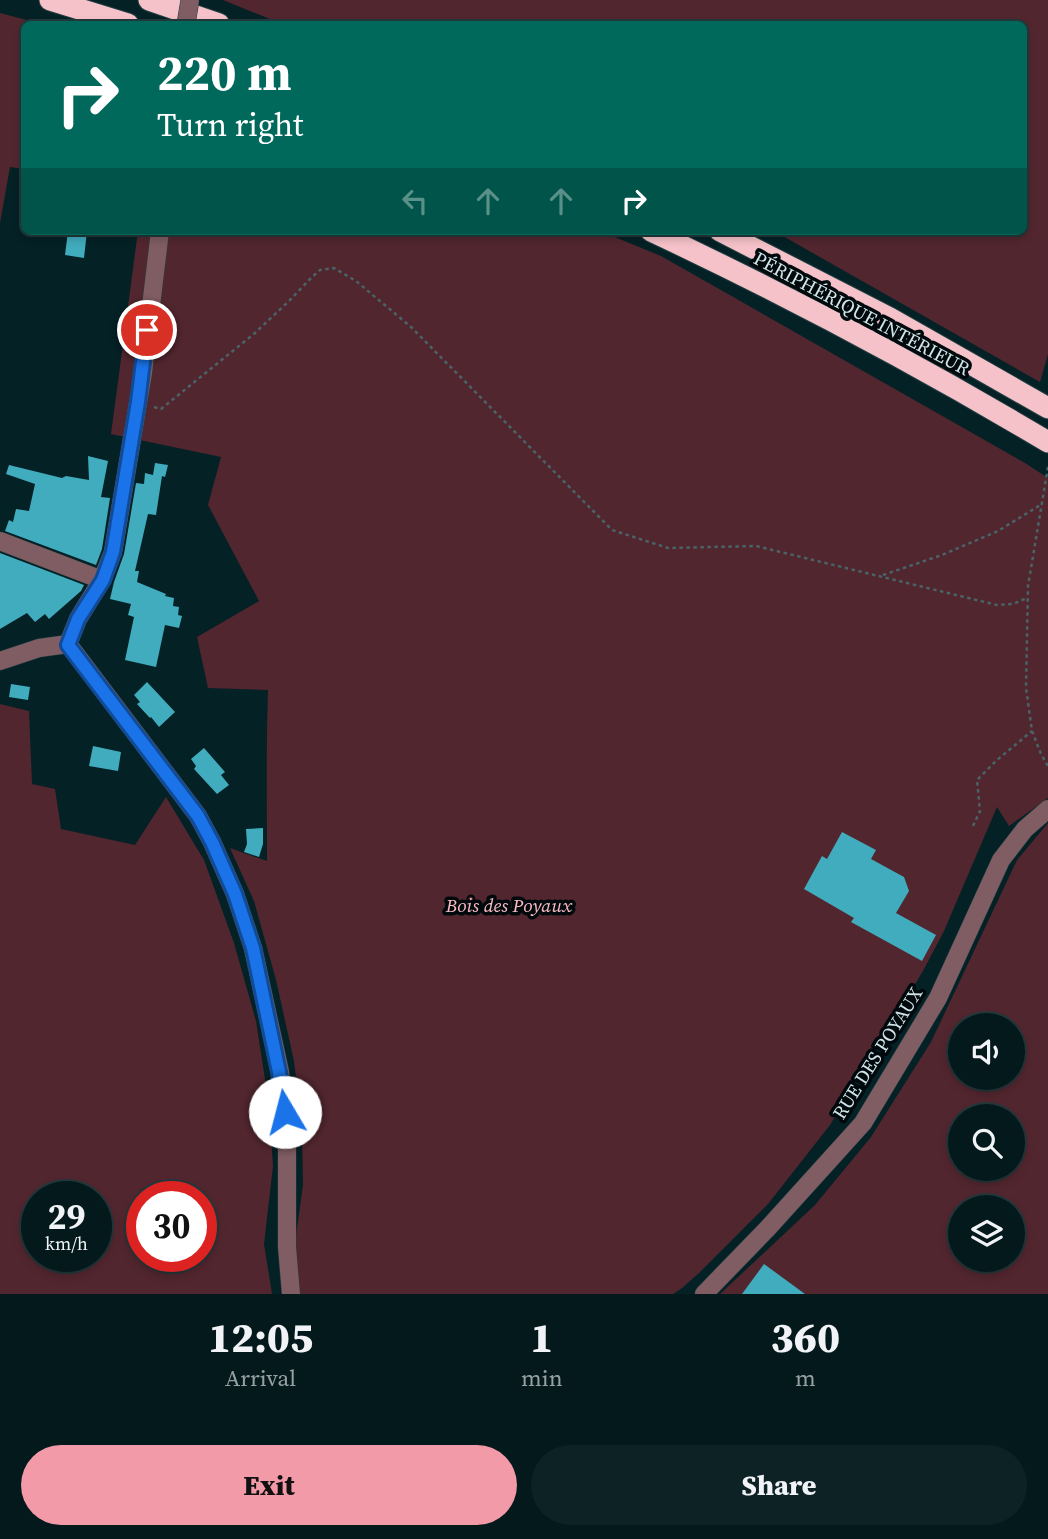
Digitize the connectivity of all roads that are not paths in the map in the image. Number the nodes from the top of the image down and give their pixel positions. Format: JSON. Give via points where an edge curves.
{"nodes":[{"id":1,"x":50,"y":0,"type":"edge"},
{"id":2,"x":149,"y":0,"type":"edge"},
{"id":3,"x":190,"y":0,"type":"edge"},
{"id":4,"x":118,"y":21,"type":"edge"},
{"id":5,"x":186,"y":21,"type":"edge"},
{"id":6,"x":210,"y":21,"type":"edge"},
{"id":7,"x":159,"y":235,"type":"edge"},
{"id":8,"x":660,"y":235,"type":"edge"},
{"id":9,"x":728,"y":235,"type":"edge"},
{"id":10,"x":1048,"y":408,"type":"edge"},
{"id":11,"x":1048,"y":442,"type":"edge"},
{"id":12,"x":0,"y":541,"type":"edge"},
{"id":13,"x":103,"y":580,"type":"junction"},
{"id":14,"x":68,"y":645,"type":"junction"},
{"id":15,"x":0,"y":661,"type":"edge"},
{"id":16,"x":1048,"y":809,"type":"edge"},
{"id":17,"x":291,"y":1294,"type":"edge"},
{"id":18,"x":704,"y":1294,"type":"edge"}],
"edges":[{"from":1,"to":4,"type":"highway"},
{"from":2,"to":6,"type":"highway"},
{"from":3,"to":5,"type":"street","bridge":true},
{"from":7,"to":13,"type":"street","via":[[138,402],[113,552]]},
{"from":8,"to":11,"type":"highway","name":"PÉRIPHÉRIQUE INTÉRIEUR","via":[[837,323]]},
{"from":9,"to":10,"type":"highway","via":[[890,318]]},
{"from":12,"to":13,"type":"street"},
{"from":13,"to":14,"type":"street","via":[[78,619]]},
{"from":14,"to":15,"type":"street","via":[[39,648]]},
{"from":14,"to":17,"type":"street","via":[[198,816],[235,894],[253,948],[288,1132]]},
{"from":16,"to":18,"type":"street","name":"RUE DES POYAUX","via":[[1001,860],[938,998],[863,1123]]}]}
